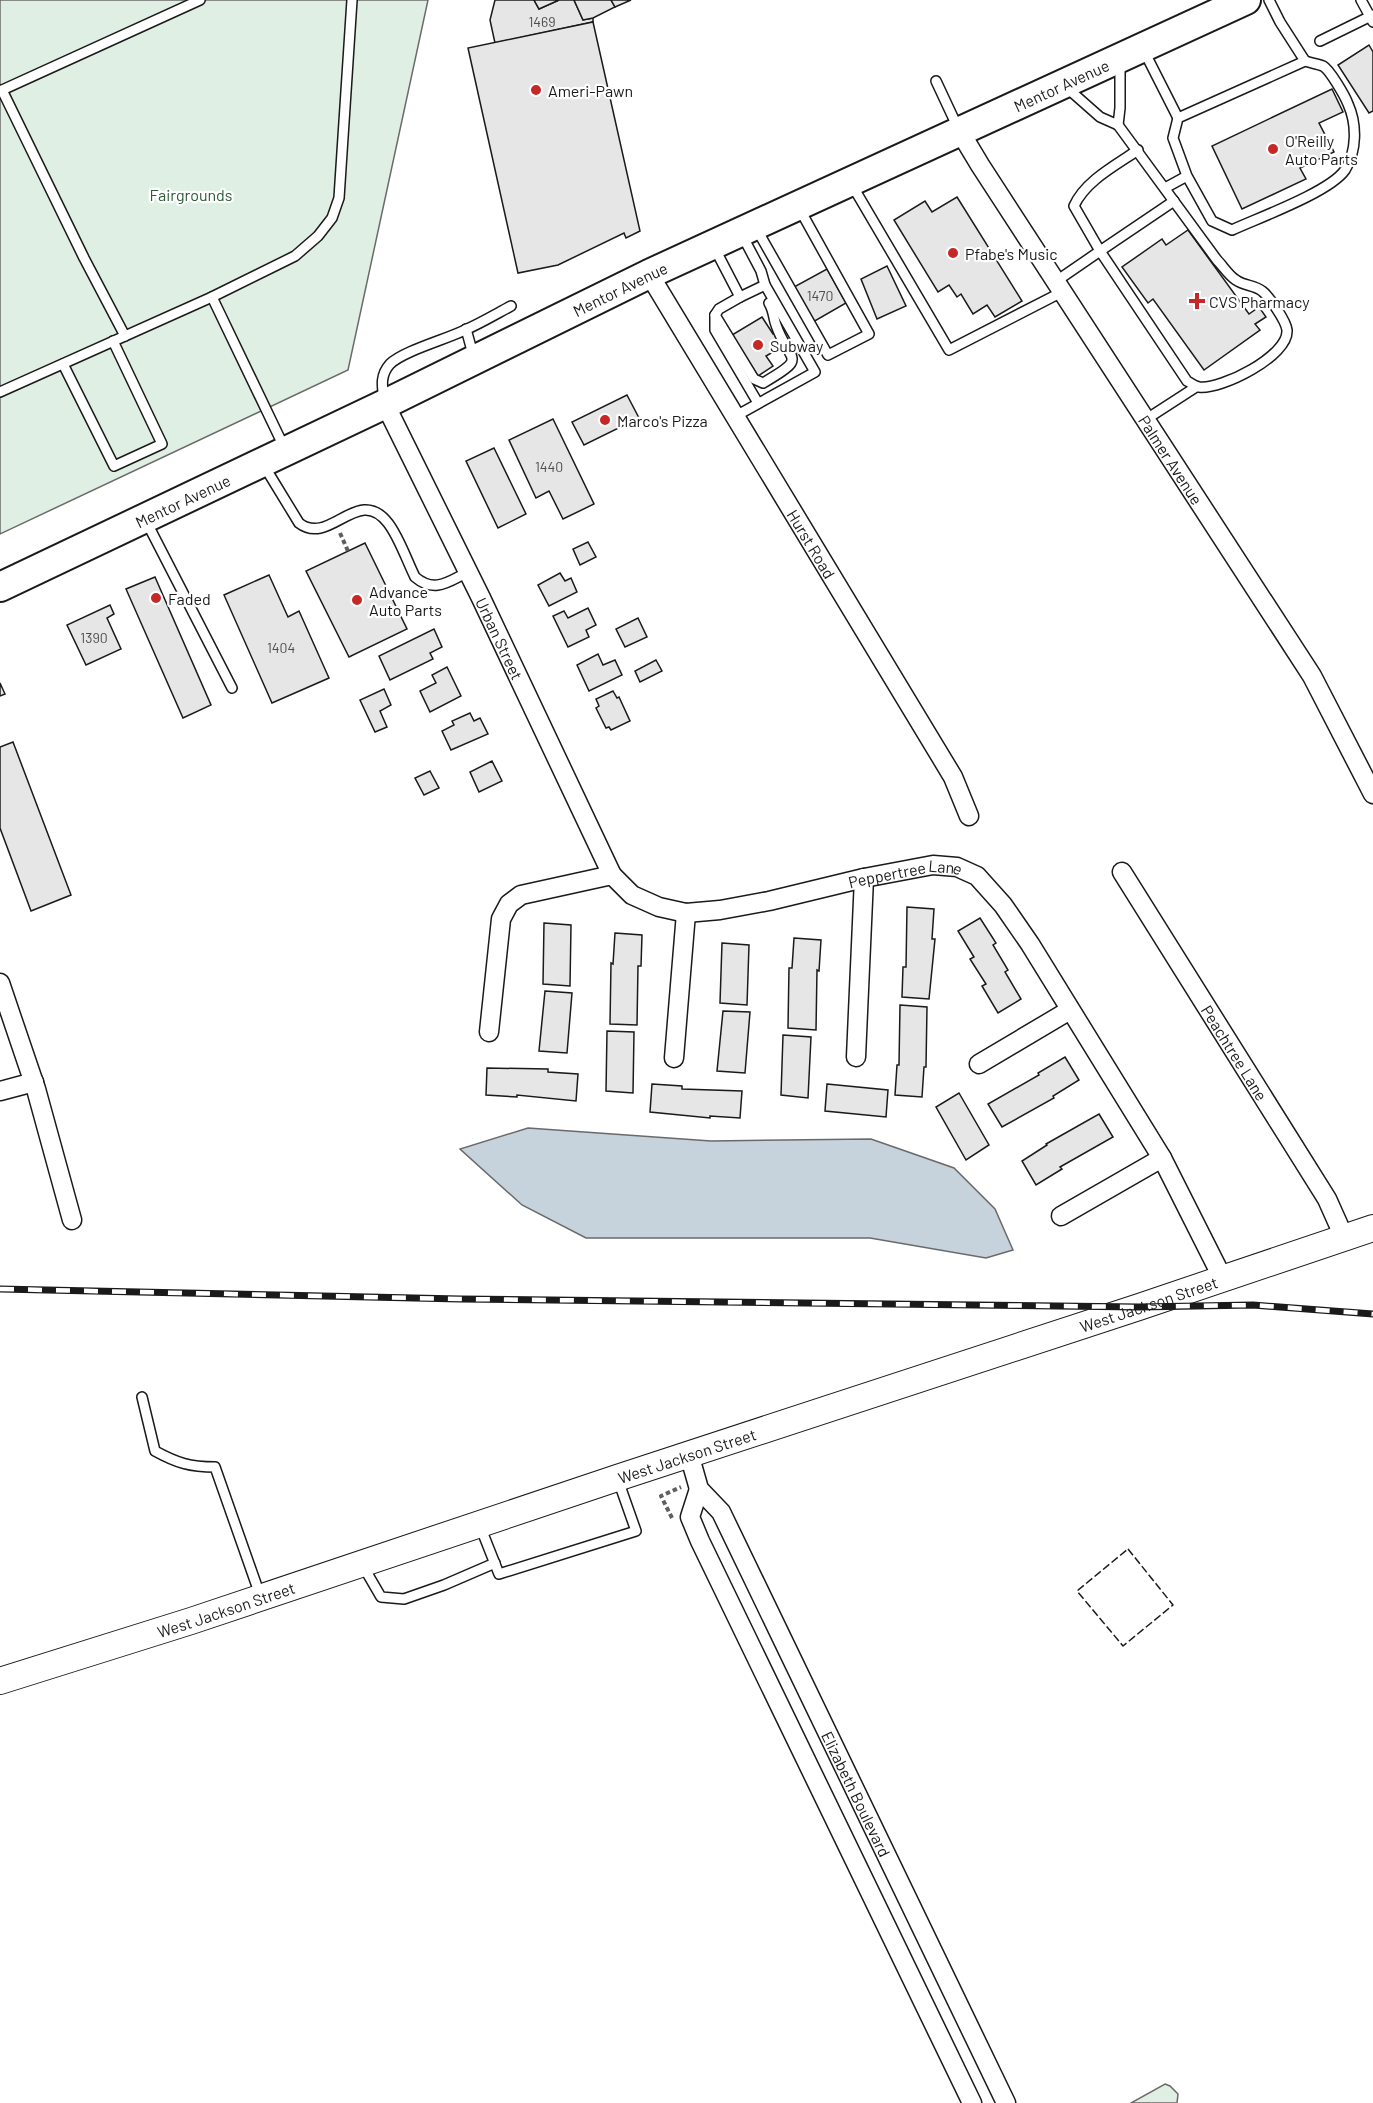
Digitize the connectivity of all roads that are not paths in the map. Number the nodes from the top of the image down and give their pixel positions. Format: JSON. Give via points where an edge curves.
{"nodes":[{"id":1,"x":201,"y":0,"type":"edge"},
{"id":2,"x":352,"y":0,"type":"edge"},
{"id":3,"x":1246,"y":0,"type":"edge"},
{"id":4,"x":1269,"y":0,"type":"edge"},
{"id":5,"x":1361,"y":0,"type":"edge"},
{"id":6,"x":1372,"y":18,"type":"edge"},
{"id":7,"x":1320,"y":41,"type":"dead end"},
{"id":8,"x":1131,"y":52,"type":"junction"},
{"id":9,"x":1305,"y":61,"type":"junction"},
{"id":10,"x":936,"y":81,"type":"dead end"},
{"id":11,"x":1062,"y":84,"type":"junction"},
{"id":12,"x":1,"y":91,"type":"edge"},
{"id":13,"x":1178,"y":118,"type":"junction"},
{"id":14,"x":1118,"y":124,"type":"junction"},
{"id":15,"x":959,"y":130,"type":"junction"},
{"id":16,"x":1138,"y":150,"type":"junction"},
{"id":17,"x":1187,"y":176,"type":"junction"},
{"id":18,"x":849,"y":182,"type":"junction"},
{"id":19,"x":1165,"y":188,"type":"junction"},
{"id":20,"x":1174,"y":201,"type":"junction"},
{"id":21,"x":797,"y":206,"type":"junction"},
{"id":22,"x":748,"y":230,"type":"junction"},
{"id":23,"x":712,"y":245,"type":"junction"},
{"id":24,"x":1100,"y":251,"type":"junction"},
{"id":25,"x":649,"y":274,"type":"junction"},
{"id":26,"x":765,"y":285,"type":"junction"},
{"id":27,"x":1059,"y":287,"type":"junction"},
{"id":28,"x":212,"y":297,"type":"junction"},
{"id":29,"x":741,"y":297,"type":"junction"},
{"id":30,"x":511,"y":306,"type":"dead end"},
{"id":31,"x":715,"y":315,"type":"junction"},
{"id":32,"x":466,"y":329,"type":"junction"},
{"id":33,"x":125,"y":336,"type":"junction"},
{"id":34,"x":113,"y":341,"type":"junction"},
{"id":35,"x":475,"y":360,"type":"junction"},
{"id":36,"x":63,"y":364,"type":"junction"},
{"id":37,"x":1197,"y":387,"type":"junction"},
{"id":38,"x":0,"y":392,"type":"edge"},
{"id":39,"x":758,"y":403,"type":"junction"},
{"id":40,"x":385,"y":404,"type":"junction"},
{"id":41,"x":734,"y":417,"type":"junction"},
{"id":42,"x":1145,"y":420,"type":"junction"},
{"id":43,"x":274,"y":457,"type":"junction"},
{"id":44,"x":145,"y":519,"type":"junction"},
{"id":45,"x":468,"y":572,"type":"junction"},
{"id":46,"x":0,"y":587,"type":"edge"},
{"id":47,"x":232,"y":688,"type":"dead end"},
{"id":48,"x":1373,"y":794,"type":"edge"},
{"id":49,"x":969,"y":816,"type":"dead end"},
{"id":50,"x":1122,"y":872,"type":"dead end"},
{"id":51,"x":612,"y":875,"type":"junction"},
{"id":52,"x":864,"y":878,"type":"junction"},
{"id":53,"x":686,"y":913,"type":"junction"},
{"id":54,"x":0,"y":983,"type":"edge"},
{"id":55,"x":1070,"y":1010,"type":"junction"},
{"id":56,"x":489,"y":1032,"type":"dead end"},
{"id":57,"x":856,"y":1057,"type":"dead end"},
{"id":58,"x":674,"y":1058,"type":"dead end"},
{"id":59,"x":979,"y":1064,"type":"dead end"},
{"id":60,"x":34,"y":1082,"type":"junction"},
{"id":61,"x":0,"y":1091,"type":"edge"},
{"id":62,"x":1162,"y":1158,"type":"junction"},
{"id":63,"x":1061,"y":1216,"type":"dead end"},
{"id":64,"x":72,"y":1220,"type":"dead end"},
{"id":65,"x":1373,"y":1228,"type":"edge"},
{"id":66,"x":1344,"y":1237,"type":"junction"},
{"id":67,"x":1224,"y":1279,"type":"junction"},
{"id":68,"x":142,"y":1397,"type":"dead end"},
{"id":69,"x":689,"y":1454,"type":"junction"},
{"id":70,"x":617,"y":1478,"type":"junction"},
{"id":71,"x":699,"y":1489,"type":"junction"},
{"id":72,"x":480,"y":1524,"type":"junction"},
{"id":73,"x":495,"y":1563,"type":"junction"},
{"id":74,"x":362,"y":1564,"type":"junction"},
{"id":75,"x":261,"y":1597,"type":"junction"},
{"id":76,"x":0,"y":1681,"type":"edge"},
{"id":77,"x":972,"y":2103,"type":"edge"},
{"id":78,"x":1006,"y":2103,"type":"edge"}],
"edges":[{"from":1,"to":12,"type":"lane"},
{"from":2,"to":28,"type":"lane","via":[[339,198],[332,219],[295,256]]},
{"from":3,"to":8,"type":"main road","name":"Mentor Avenue"},
{"from":4,"to":9,"type":"lane"},
{"from":5,"to":6,"type":"lane"},
{"from":6,"to":7,"type":"lane"},
{"from":8,"to":11,"type":"main road","name":"Mentor Avenue"},
{"from":8,"to":13,"type":"lane"},
{"from":8,"to":14,"type":"lane"},
{"from":9,"to":13,"type":"lane"},
{"from":9,"to":17,"type":"lane","via":[[1325,67],[1353,115],[1355,129],[1344,171],[1326,188],[1232,230],[1212,221]]},
{"from":10,"to":15,"type":"lane"},
{"from":11,"to":14,"type":"lane","via":[[1100,117]]},
{"from":11,"to":15,"type":"main road","name":"Mentor Avenue"},
{"from":12,"to":33,"type":"lane"},
{"from":13,"to":17,"type":"lane","via":[[1173,138]]},
{"from":14,"to":16,"type":"lane"},
{"from":15,"to":18,"type":"main road","name":"Mentor Avenue"},
{"from":15,"to":27,"type":"street","name":"Palmer Avenue"},
{"from":16,"to":19,"type":"lane"},
{"from":16,"to":24,"type":"lane","via":[[1077,198],[1074,206]]},
{"from":17,"to":19,"type":"lane"},
{"from":18,"to":21,"type":"main road","name":"Mentor Avenue"},
{"from":18,"to":27,"type":"lane","via":[[949,350]]},
{"from":19,"to":20,"type":"lane"},
{"from":20,"to":24,"type":"lane"},
{"from":20,"to":37,"type":"lane","via":[[1236,280],[1262,291],[1287,330],[1285,342],[1241,376],[1210,387]]},
{"from":21,"to":22,"type":"main road","name":"Mentor Avenue"},
{"from":21,"to":22,"type":"lane","via":[[869,334],[828,355]]},
{"from":22,"to":23,"type":"main road","name":"Mentor Avenue"},
{"from":22,"to":26,"type":"lane"},
{"from":23,"to":25,"type":"main road","name":"Mentor Avenue"},
{"from":23,"to":29,"type":"lane"},
{"from":24,"to":27,"type":"lane"},
{"from":24,"to":37,"type":"lane","via":[[1187,381]]},
{"from":25,"to":35,"type":"main road","name":"Mentor Avenue"},
{"from":25,"to":41,"type":"street","name":"Hurst Road"},
{"from":26,"to":29,"type":"lane"},
{"from":26,"to":31,"type":"lane","via":[[764,294],[774,311],[775,324],[792,355],[788,369],[763,382],[754,379]]},
{"from":26,"to":39,"type":"lane","via":[[814,372]]},
{"from":27,"to":42,"type":"street","name":"Palmer Avenue"},
{"from":28,"to":33,"type":"lane"},
{"from":28,"to":43,"type":"lane"},
{"from":29,"to":31,"type":"lane"},
{"from":30,"to":32,"type":"lane"},
{"from":31,"to":39,"type":"lane","via":[[715,330]]},
{"from":32,"to":35,"type":"lane"},
{"from":32,"to":40,"type":"lane","via":[[389,365],[382,381]]},
{"from":33,"to":34,"type":"lane"},
{"from":34,"to":36,"type":"lane"},
{"from":34,"to":36,"type":"lane","via":[[162,444],[114,466]]},
{"from":35,"to":40,"type":"main road","name":"Mentor Avenue"},
{"from":36,"to":38,"type":"lane"},
{"from":37,"to":42,"type":"lane"},
{"from":39,"to":41,"type":"lane"},
{"from":40,"to":43,"type":"main road","name":"Mentor Avenue"},
{"from":40,"to":45,"type":"street","name":"Urban Street"},
{"from":41,"to":49,"type":"street","name":"Hurst Road","via":[[953,777]]},
{"from":42,"to":48,"type":"street","name":"Palmer Avenue","via":[[1312,676]]},
{"from":43,"to":44,"type":"main road","name":"Mentor Avenue"},
{"from":43,"to":45,"type":"lane","via":[[299,523],[305,528],[320,529],[357,510],[367,510],[388,523],[416,578],[423,584],[440,585]]},
{"from":44,"to":46,"type":"main road","name":"Mentor Avenue"},
{"from":44,"to":47,"type":"lane"},
{"from":45,"to":51,"type":"street","name":"Urban Street"},
{"from":50,"to":66,"type":"street","name":"Peachtree Lane","via":[[1327,1200]]},
{"from":51,"to":53,"type":"street","name":"Peppertree Lane","via":[[632,895]]},
{"from":51,"to":56,"type":"street","via":[[522,895],[509,903],[501,919]]},
{"from":52,"to":53,"type":"street","name":"Peppertree Lane","via":[[759,903]]},
{"from":52,"to":55,"type":"street","name":"Peppertree Lane","via":[[933,865],[957,867],[977,876],[1003,904]]},
{"from":52,"to":57,"type":"street"},
{"from":53,"to":58,"type":"street"},
{"from":54,"to":60,"type":"street"},
{"from":55,"to":59,"type":"street"},
{"from":55,"to":62,"type":"street","name":"Peppertree Lane"},
{"from":60,"to":61,"type":"street"},
{"from":60,"to":64,"type":"street"},
{"from":62,"to":63,"type":"street"},
{"from":62,"to":67,"type":"street","name":"Peppertree Lane"},
{"from":65,"to":66,"type":"street","name":"West Jackson Street"},
{"from":66,"to":67,"type":"street","name":"West Jackson Street"},
{"from":67,"to":69,"type":"street","name":"West Jackson Street"},
{"from":68,"to":75,"type":"lane","via":[[154,1451],[177,1463],[215,1467]]},
{"from":69,"to":70,"type":"street","name":"West Jackson Street"},
{"from":69,"to":71,"type":"street","name":"Elizabeth Boulevard"},
{"from":70,"to":72,"type":"street","name":"West Jackson Street"},
{"from":70,"to":73,"type":"lane","via":[[636,1531],[499,1574]]},
{"from":71,"to":77,"type":"street","name":"Elizabeth Boulevard","via":[[690,1517],[700,1541]]},
{"from":71,"to":78,"type":"street","name":"Elizabeth Boulevard","via":[[722,1512]]},
{"from":72,"to":73,"type":"lane"},
{"from":72,"to":74,"type":"street","name":"West Jackson Street"},
{"from":73,"to":74,"type":"lane","via":[[404,1599],[381,1597]]},
{"from":74,"to":75,"type":"street","name":"West Jackson Street"},
{"from":75,"to":76,"type":"street","name":"West Jackson Street"}]}
